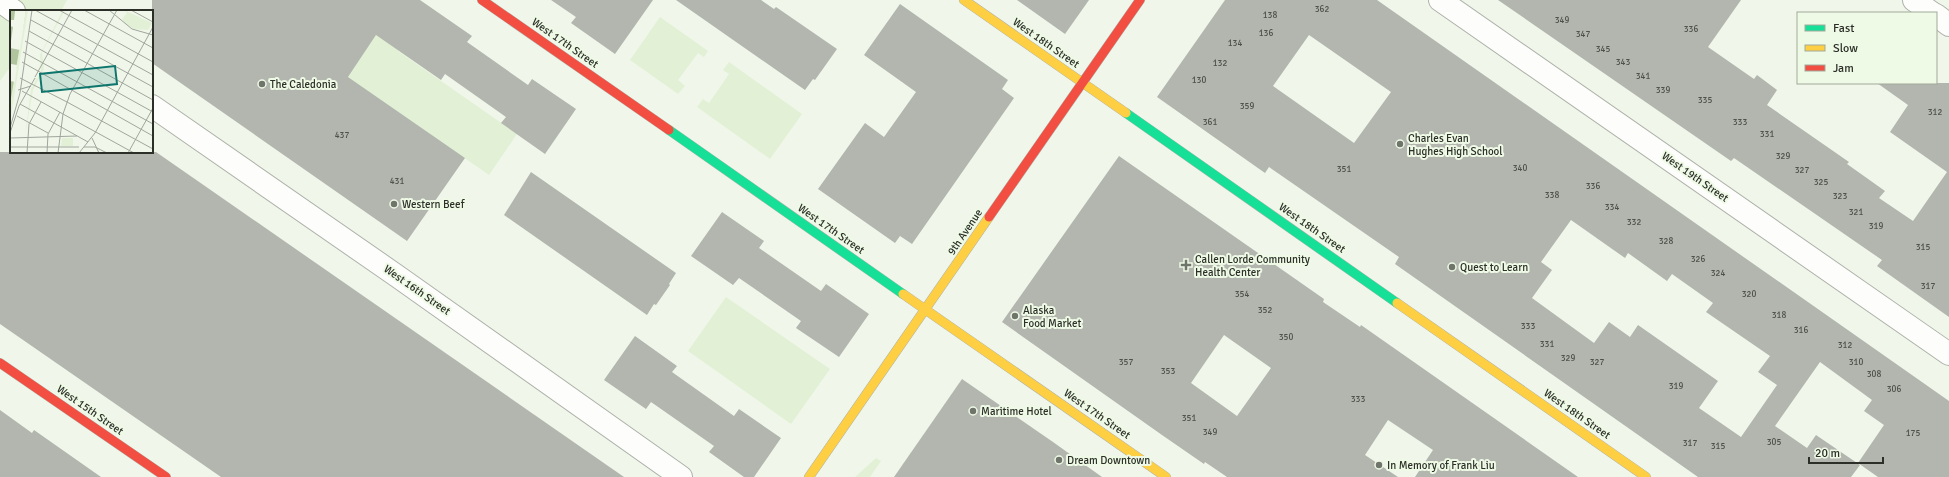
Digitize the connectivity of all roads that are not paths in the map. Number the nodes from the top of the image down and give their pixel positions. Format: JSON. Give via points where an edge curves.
{"nodes":[{"id":1,"x":482,"y":0,"type":"edge"},
{"id":2,"x":964,"y":0,"type":"edge"},
{"id":3,"x":1140,"y":0,"type":"edge"},
{"id":4,"x":1440,"y":0,"type":"edge"},
{"id":5,"x":1914,"y":0,"type":"edge"},
{"id":6,"x":0,"y":1,"type":"edge"},
{"id":7,"x":13,"y":10,"type":"edge"},
{"id":8,"x":1931,"y":12,"type":"edge"},
{"id":9,"x":1937,"y":17,"type":"edge"},
{"id":10,"x":1949,"y":25,"type":"edge"},
{"id":11,"x":1081,"y":82,"type":"junction"},
{"id":12,"x":153,"y":107,"type":"edge"},
{"id":13,"x":926,"y":309,"type":"junction"},
{"id":14,"x":1949,"y":354,"type":"edge"},
{"id":15,"x":0,"y":363,"type":"edge"},
{"id":16,"x":166,"y":477,"type":"edge"},
{"id":17,"x":681,"y":477,"type":"edge"},
{"id":18,"x":809,"y":477,"type":"edge"},
{"id":19,"x":1166,"y":477,"type":"edge"},
{"id":20,"x":1646,"y":477,"type":"edge"}],
"edges":[{"from":1,"to":13,"type":"street","name":"West 17th Street"},
{"from":2,"to":11,"type":"street","name":"West 18th Street"},
{"from":3,"to":11,"type":"street","name":"9th Avenue"},
{"from":4,"to":14,"type":"street","name":"West 19th Street"},
{"from":5,"to":8,"type":"street"},
{"from":6,"to":7,"type":"street"},
{"from":9,"to":10,"type":"street"},
{"from":11,"to":13,"type":"street","name":"9th Avenue"},
{"from":11,"to":20,"type":"street","name":"West 18th Street"},
{"from":12,"to":17,"type":"street","name":"West 16th Street"},
{"from":13,"to":18,"type":"street","name":"9th Avenue"},
{"from":13,"to":19,"type":"street","name":"West 17th Street"},
{"from":15,"to":16,"type":"street","name":"West 15th Street"}]}
